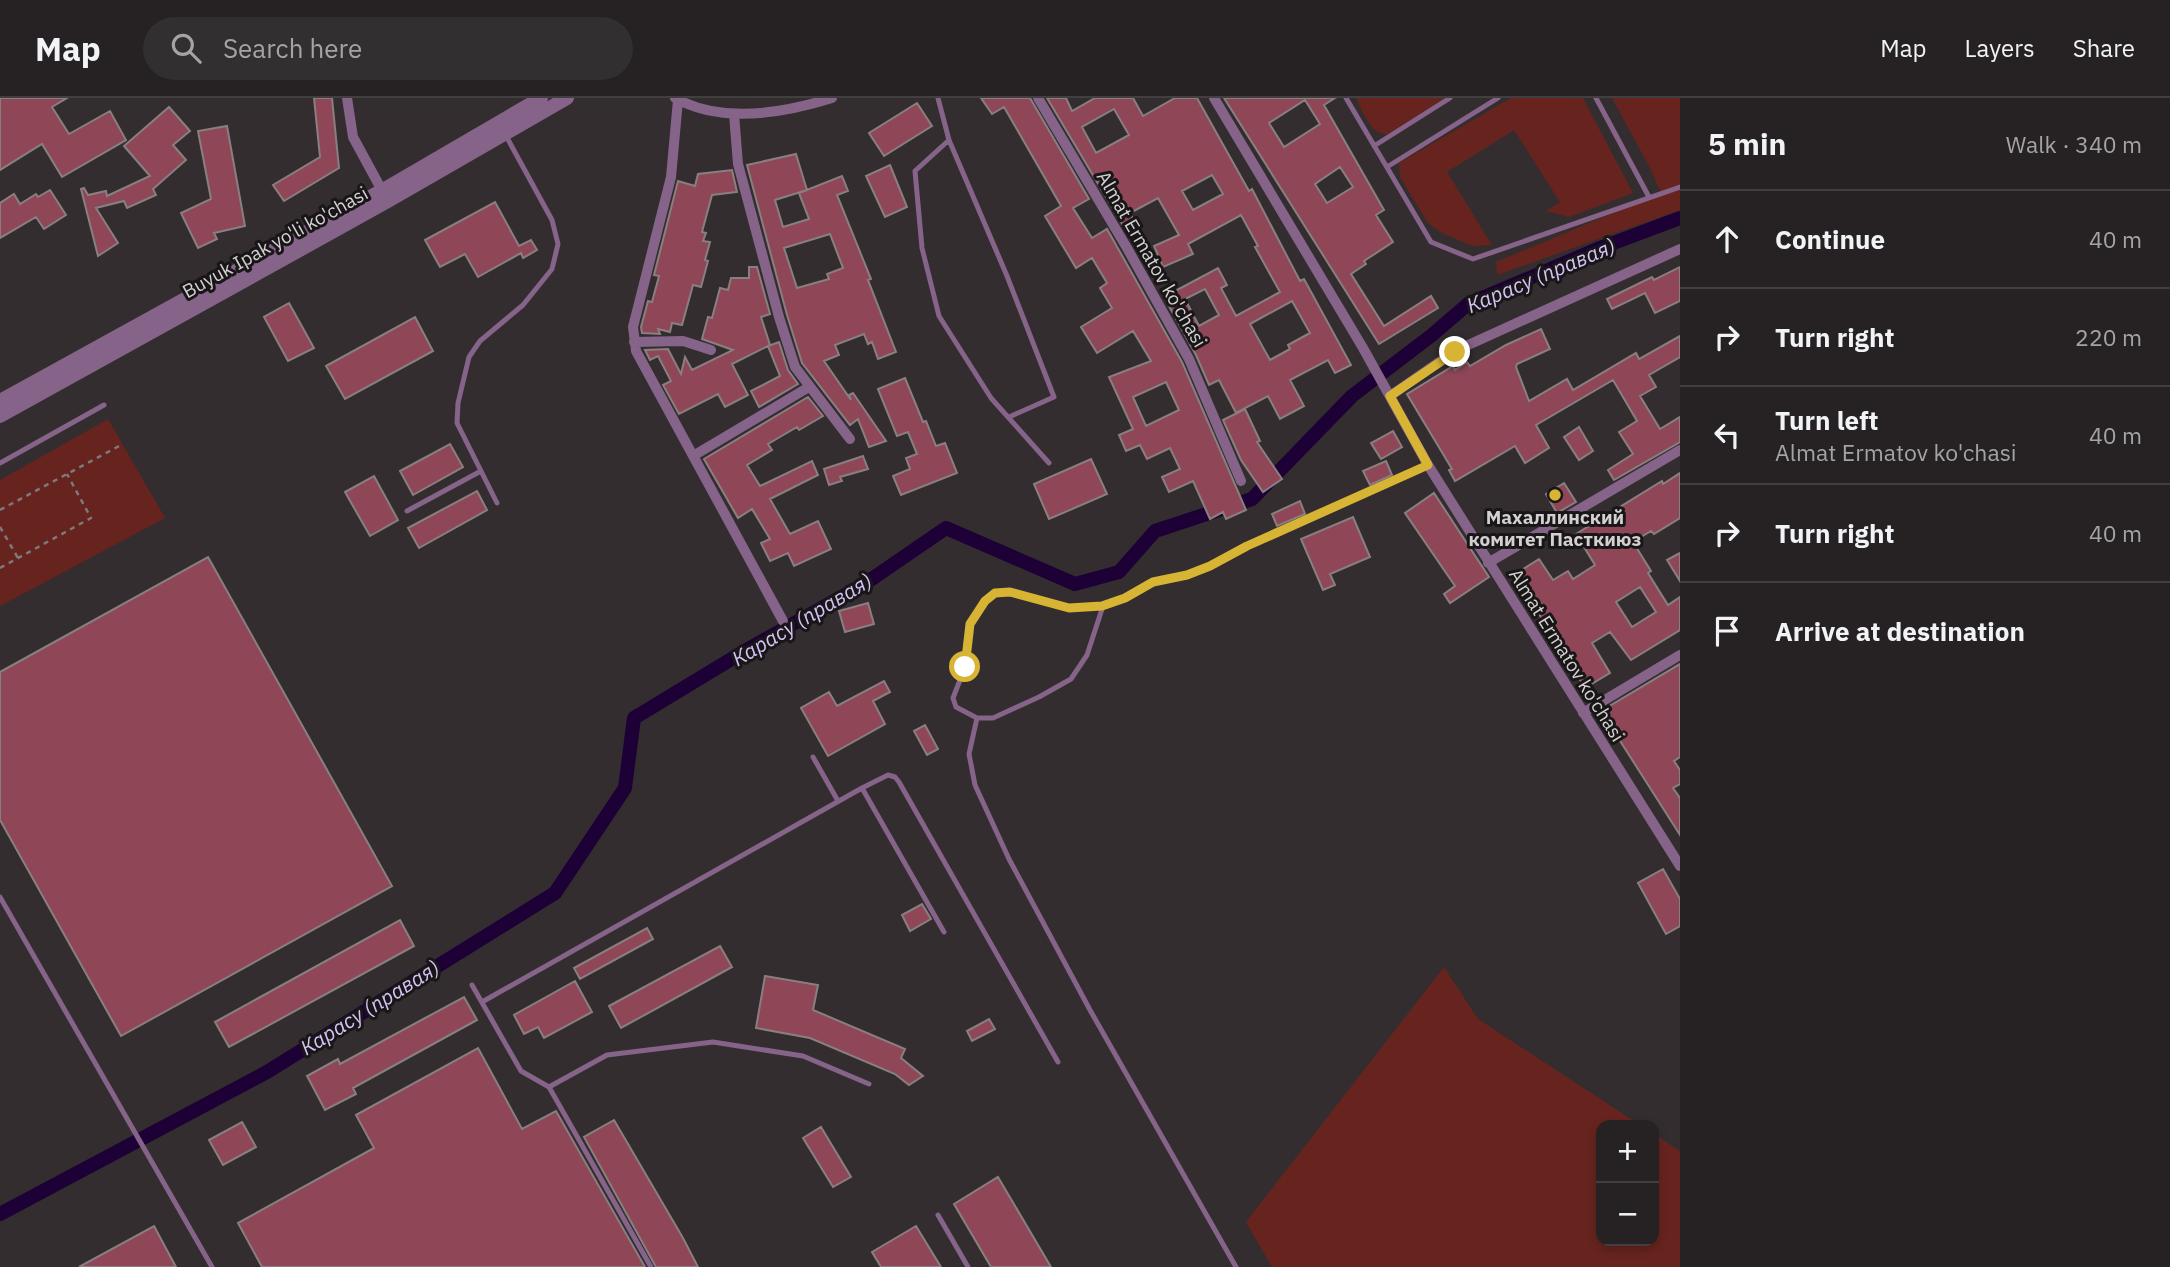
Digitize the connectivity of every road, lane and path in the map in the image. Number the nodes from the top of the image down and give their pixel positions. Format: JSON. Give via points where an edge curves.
{"nodes":[{"id":1,"x":347,"y":98,"type":"edge"},
{"id":2,"x":541,"y":98,"type":"edge"},
{"id":3,"x":567,"y":98,"type":"edge"},
{"id":4,"x":832,"y":98,"type":"edge"},
{"id":5,"x":937,"y":98,"type":"edge"},
{"id":6,"x":1038,"y":98,"type":"edge"},
{"id":7,"x":1214,"y":98,"type":"edge"},
{"id":8,"x":1346,"y":98,"type":"edge"},
{"id":9,"x":1450,"y":98,"type":"edge"},
{"id":10,"x":1498,"y":98,"type":"edge"},
{"id":11,"x":1596,"y":98,"type":"edge"},
{"id":12,"x":676,"y":99,"type":"edge"},
{"id":13,"x":734,"y":114,"type":"junction"},
{"id":14,"x":505,"y":134,"type":"junction"},
{"id":15,"x":949,"y":140,"type":"junction"},
{"id":16,"x":1374,"y":146,"type":"junction"},
{"id":17,"x":1387,"y":167,"type":"junction"},
{"id":18,"x":1680,"y":187,"type":"edge"},
{"id":19,"x":385,"y":196,"type":"junction"},
{"id":20,"x":1649,"y":197,"type":"junction"},
{"id":21,"x":1680,"y":249,"type":"edge"},
{"id":22,"x":634,"y":342,"type":"junction"},
{"id":23,"x":710,"y":350,"type":"dead end"},
{"id":24,"x":809,"y":387,"type":"junction"},
{"id":25,"x":1388,"y":393,"type":"junction"},
{"id":26,"x":0,"y":401,"type":"edge"},
{"id":27,"x":104,"y":405,"type":"dead end"},
{"id":28,"x":0,"y":416,"type":"edge"},
{"id":29,"x":1009,"y":417,"type":"junction"},
{"id":30,"x":850,"y":439,"type":"dead end"},
{"id":31,"x":121,"y":445,"type":"dead end"},
{"id":32,"x":1680,"y":450,"type":"edge"},
{"id":33,"x":693,"y":456,"type":"junction"},
{"id":34,"x":0,"y":463,"type":"edge"},
{"id":35,"x":1049,"y":463,"type":"dead end"},
{"id":36,"x":1428,"y":465,"type":"junction"},
{"id":37,"x":481,"y":471,"type":"junction"},
{"id":38,"x":67,"y":474,"type":"junction"},
{"id":39,"x":1241,"y":481,"type":"dead end"},
{"id":40,"x":497,"y":503,"type":"dead end"},
{"id":41,"x":0,"y":510,"type":"edge"},
{"id":42,"x":407,"y":511,"type":"dead end"},
{"id":43,"x":0,"y":527,"type":"edge"},
{"id":44,"x":18,"y":558,"type":"junction"},
{"id":45,"x":1488,"y":563,"type":"junction"},
{"id":46,"x":0,"y":568,"type":"edge"},
{"id":47,"x":1102,"y":606,"type":"junction"},
{"id":48,"x":783,"y":621,"type":"dead end"},
{"id":49,"x":1680,"y":654,"type":"edge"},
{"id":50,"x":1583,"y":713,"type":"junction"},
{"id":51,"x":977,"y":718,"type":"junction"},
{"id":52,"x":813,"y":757,"type":"dead end"},
{"id":53,"x":862,"y":788,"type":"junction"},
{"id":54,"x":838,"y":801,"type":"junction"},
{"id":55,"x":1680,"y":866,"type":"edge"},
{"id":56,"x":0,"y":897,"type":"edge"},
{"id":57,"x":944,"y":932,"type":"dead end"},
{"id":58,"x":472,"y":985,"type":"dead end"},
{"id":59,"x":482,"y":1002,"type":"junction"},
{"id":60,"x":1058,"y":1062,"type":"dead end"},
{"id":61,"x":869,"y":1084,"type":"dead end"},
{"id":62,"x":549,"y":1087,"type":"junction"},
{"id":63,"x":938,"y":1216,"type":"dead end"},
{"id":64,"x":212,"y":1267,"type":"edge"},
{"id":65,"x":651,"y":1267,"type":"edge"},
{"id":66,"x":968,"y":1267,"type":"edge"},
{"id":67,"x":1236,"y":1267,"type":"edge"}],
"edges":[{"from":1,"to":19,"type":"street","via":[[354,137]]},
{"from":2,"to":19,"type":"street","name":"Buyuk Ipak yo'li ko'chasi"},
{"from":3,"to":14,"type":"street","name":"Buyuk Ipak yo'li ko'chasi"},
{"from":4,"to":13,"type":"street"},
{"from":5,"to":15,"type":"lane"},
{"from":6,"to":39,"type":"street","name":"Almat Ermatov ko'chasi","via":[[1189,359]]},
{"from":7,"to":25,"type":"street","name":"Almat Ermatov ko'chasi"},
{"from":8,"to":16,"type":"lane"},
{"from":9,"to":16,"type":"lane"},
{"from":10,"to":17,"type":"lane"},
{"from":11,"to":20,"type":"lane"},
{"from":12,"to":13,"type":"street"},
{"from":12,"to":22,"type":"street","via":[[671,177],[633,327]]},
{"from":13,"to":24,"type":"street","via":[[738,164],[779,317],[795,367]]},
{"from":14,"to":19,"type":"street","name":"Buyuk Ipak yo'li ko'chasi"},
{"from":14,"to":37,"type":"lane","via":[[552,219],[558,244],[552,269],[523,305],[480,341],[470,357],[456,414]]},
{"from":15,"to":29,"type":"lane","via":[[915,171],[922,248],[939,316],[991,398]]},
{"from":15,"to":29,"type":"lane","via":[[1054,397]]},
{"from":16,"to":17,"type":"lane"},
{"from":17,"to":20,"type":"lane","via":[[1431,243],[1473,259]]},
{"from":18,"to":20,"type":"lane"},
{"from":19,"to":26,"type":"street","name":"Buyuk Ipak yo'li ko'chasi"},
{"from":19,"to":28,"type":"street","name":"Buyuk Ipak yo'li ko'chasi"},
{"from":21,"to":25,"type":"street","via":[[1455,352]]},
{"from":22,"to":23,"type":"street","via":[[683,341]]},
{"from":22,"to":33,"type":"street"},
{"from":24,"to":30,"type":"street"},
{"from":24,"to":33,"type":"street"},
{"from":25,"to":36,"type":"street","name":"Almat Ermatov ko'chasi"},
{"from":27,"to":34,"type":"lane"},
{"from":29,"to":35,"type":"lane"},
{"from":31,"to":38,"type":"path"},
{"from":32,"to":45,"type":"street"},
{"from":33,"to":48,"type":"street"},
{"from":36,"to":45,"type":"street","name":"Almat Ermatov ko'chasi"},
{"from":36,"to":47,"type":"lane","via":[[1210,566],[1153,582]]},
{"from":37,"to":40,"type":"lane"},
{"from":37,"to":42,"type":"lane"},
{"from":38,"to":41,"type":"path"},
{"from":38,"to":44,"type":"path","via":[[91,518]]},
{"from":43,"to":44,"type":"path"},
{"from":44,"to":46,"type":"path"},
{"from":45,"to":50,"type":"street","name":"Almat Ermatov ko'chasi"},
{"from":47,"to":51,"type":"lane","via":[[1087,655],[1071,678],[993,718]]},
{"from":47,"to":51,"type":"lane","via":[[1069,608],[1010,592],[995,593],[985,601],[970,624],[965,667],[953,698],[956,707]]},
{"from":49,"to":50,"type":"street"},
{"from":50,"to":55,"type":"street","name":"Almat Ermatov ko'chasi"},
{"from":51,"to":67,"type":"lane","via":[[969,754],[975,785],[1009,859]]},
{"from":52,"to":54,"type":"lane"},
{"from":53,"to":54,"type":"lane"},
{"from":53,"to":57,"type":"lane"},
{"from":53,"to":60,"type":"lane","via":[[888,775],[899,782]]},
{"from":54,"to":59,"type":"lane"},
{"from":56,"to":64,"type":"lane"},
{"from":58,"to":59,"type":"lane"},
{"from":59,"to":62,"type":"lane","via":[[521,1071]]},
{"from":61,"to":62,"type":"lane","via":[[803,1056],[713,1042],[607,1055]]},
{"from":62,"to":65,"type":"lane"},
{"from":63,"to":66,"type":"lane"}]}
